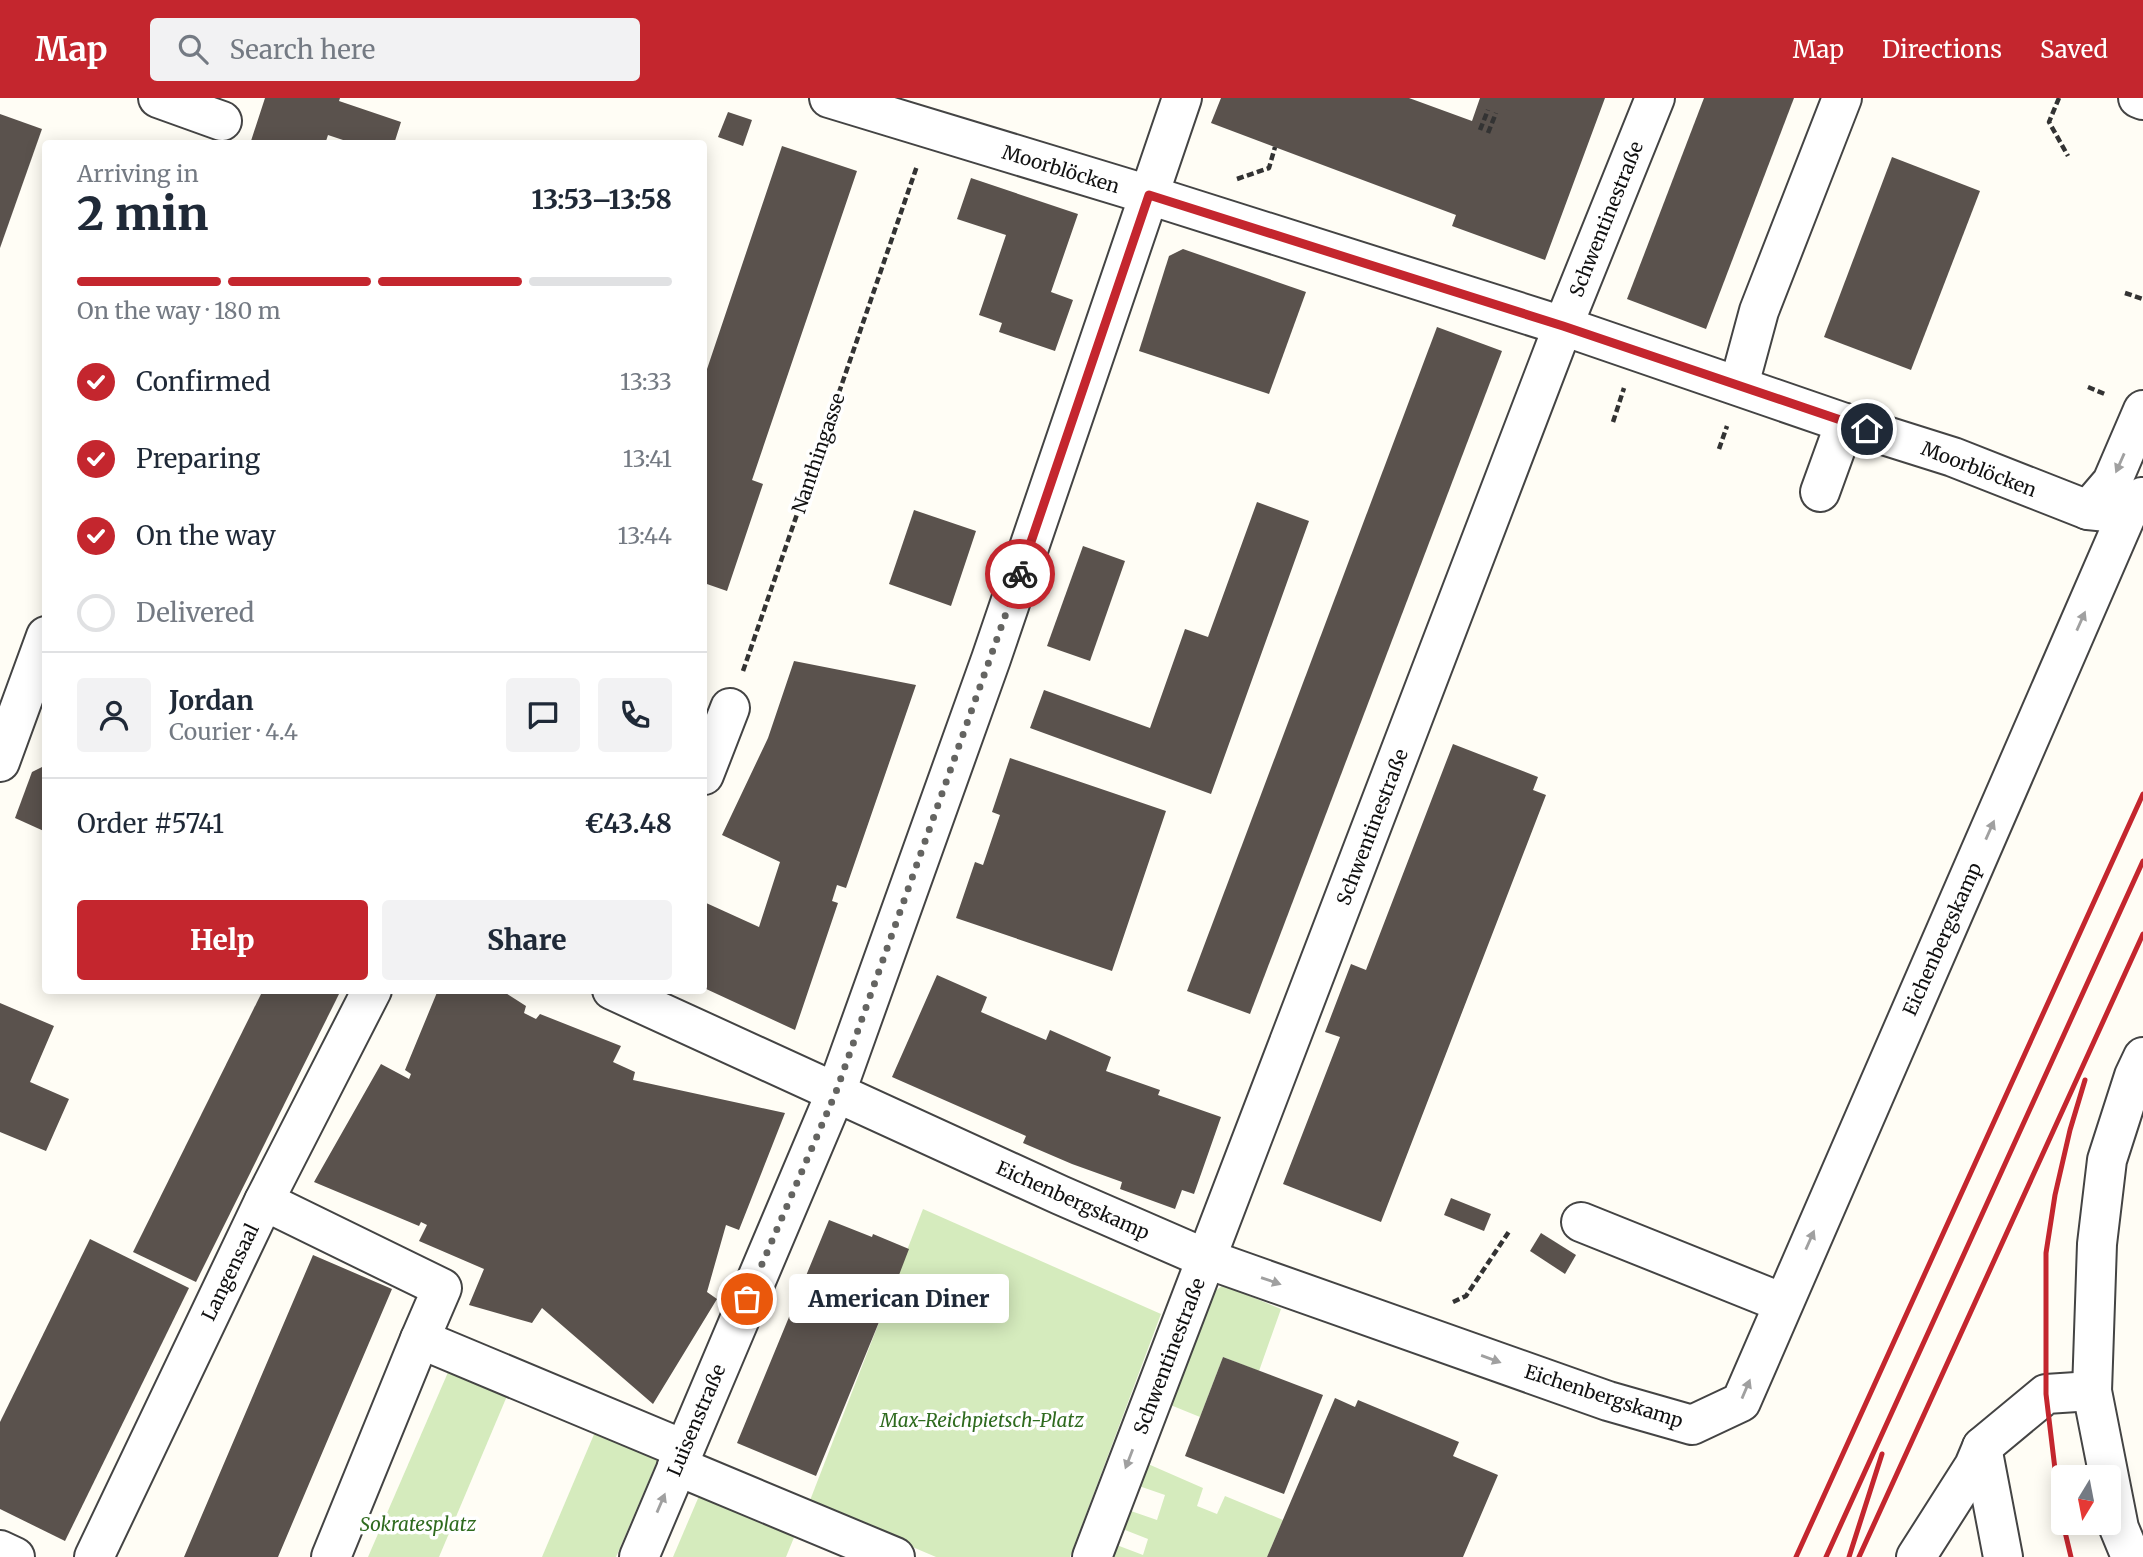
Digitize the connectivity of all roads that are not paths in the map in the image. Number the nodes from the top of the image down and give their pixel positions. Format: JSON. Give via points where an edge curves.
{"nodes":[{"id":1,"x":158,"y":98,"type":"edge"},
{"id":2,"x":829,"y":98,"type":"edge"},
{"id":3,"x":1182,"y":98,"type":"edge"},
{"id":4,"x":1655,"y":98,"type":"edge"},
{"id":5,"x":1842,"y":98,"type":"edge"},
{"id":6,"x":2138,"y":98,"type":"edge"},
{"id":7,"x":2143,"y":100,"type":"edge"},
{"id":8,"x":223,"y":121,"type":"edge"},
{"id":9,"x":1149,"y":195,"type":"junction"},
{"id":10,"x":1563,"y":326,"type":"junction"},
{"id":11,"x":1739,"y":385,"type":"junction"},
{"id":12,"x":2143,"y":410,"type":"edge"},
{"id":13,"x":1846,"y":423,"type":"junction"},
{"id":14,"x":1820,"y":492,"type":"dead end"},
{"id":15,"x":2135,"y":505,"type":"edge"},
{"id":16,"x":2088,"y":510,"type":"junction"},
{"id":17,"x":42,"y":660,"type":"edge"},
{"id":18,"x":730,"y":708,"type":"road end"},
{"id":19,"x":32,"y":720,"type":"edge"},
{"id":20,"x":0,"y":762,"type":"edge"},
{"id":21,"x":707,"y":767,"type":"edge"},
{"id":22,"x":370,"y":994,"type":"edge"},
{"id":23,"x":622,"y":994,"type":"edge"},
{"id":24,"x":2143,"y":1057,"type":"edge"},
{"id":25,"x":836,"y":1092,"type":"junction"},
{"id":26,"x":264,"y":1201,"type":"junction"},
{"id":27,"x":1581,"y":1222,"type":"dead end"},
{"id":28,"x":1207,"y":1258,"type":"junction"},
{"id":29,"x":1783,"y":1303,"type":"junction"},
{"id":30,"x":420,"y":1339,"type":"junction"},
{"id":31,"x":2092,"y":1391,"type":"junction"},
{"id":32,"x":1982,"y":1447,"type":"junction"},
{"id":33,"x":680,"y":1458,"type":"junction"},
{"id":34,"x":0,"y":1549,"type":"edge"},
{"id":35,"x":15,"y":1557,"type":"edge"},
{"id":36,"x":94,"y":1557,"type":"edge"},
{"id":37,"x":331,"y":1557,"type":"edge"},
{"id":38,"x":639,"y":1557,"type":"edge"},
{"id":39,"x":895,"y":1557,"type":"edge"},
{"id":40,"x":1092,"y":1557,"type":"edge"},
{"id":41,"x":1916,"y":1557,"type":"edge"},
{"id":42,"x":2003,"y":1557,"type":"edge"},
{"id":43,"x":2131,"y":1557,"type":"edge"}],
"edges":[{"from":1,"to":8,"type":"street"},
{"from":2,"to":9,"type":"street","name":"Moorblöcken"},
{"from":3,"to":9,"type":"street","name":"Luisenstraße"},
{"from":4,"to":10,"type":"street","name":"Schwentinestraße"},
{"from":5,"to":11,"type":"street","via":[[1759,311]]},
{"from":6,"to":7,"type":"street"},
{"from":9,"to":10,"type":"street","name":"Moorblöcken"},
{"from":9,"to":25,"type":"street","name":"Luisenstraße"},
{"from":10,"to":11,"type":"street","name":"Moorblöcken"},
{"from":10,"to":28,"type":"street","name":"Schwentinestraße"},
{"from":11,"to":13,"type":"street","name":"Moorblöcken"},
{"from":12,"to":16,"type":"street","one_way":true,"via":[[2112,482]]},
{"from":13,"to":14,"type":"street"},
{"from":13,"to":16,"type":"street","name":"Moorblöcken","via":[[1953,457]]},
{"from":15,"to":16,"type":"street","name":"Moorblöcken"},
{"from":29,"to":15,"type":"street","name":"Eichenbergskamp","one_way":true},
{"from":17,"to":19,"type":"street"},
{"from":18,"to":21,"type":"street"},
{"from":19,"to":20,"type":"street"},
{"from":22,"to":26,"type":"street","name":"Langensaal"},
{"from":23,"to":25,"type":"street","name":"Eichenbergskamp"},
{"from":24,"to":31,"type":"street","via":[[2107,1160],[2097,1244]]},
{"from":25,"to":28,"type":"street","name":"Eichenbergskamp"},
{"from":25,"to":33,"type":"street","name":"Luisenstraße"},
{"from":26,"to":30,"type":"street","via":[[442,1288]]},
{"from":26,"to":36,"type":"street","name":"Langensaal"},
{"from":27,"to":29,"type":"street"},
{"from":28,"to":29,"type":"street","name":"Eichenbergskamp","one_way":true,"via":[[1608,1401],[1692,1425],[1741,1402]]},
{"from":28,"to":40,"type":"street","name":"Schwentinestraße","one_way":true},
{"from":30,"to":33,"type":"street"},
{"from":30,"to":37,"type":"street"},
{"from":31,"to":32,"type":"street","via":[[2046,1394]]},
{"from":31,"to":43,"type":"street","via":[[2119,1528]]},
{"from":32,"to":41,"type":"street"},
{"from":32,"to":42,"type":"street"},
{"from":38,"to":33,"type":"street","name":"Luisenstraße","one_way":true},
{"from":33,"to":39,"type":"street"},
{"from":34,"to":35,"type":"street"}]}
